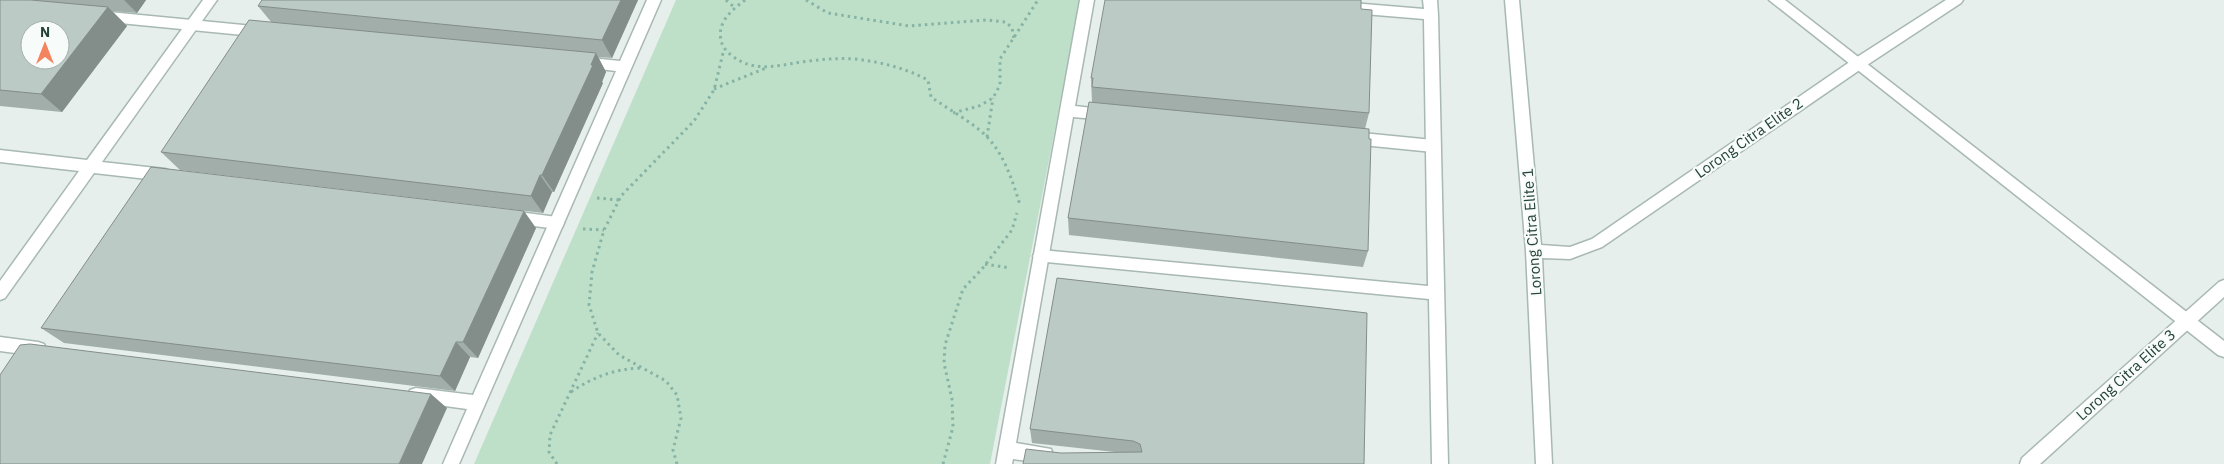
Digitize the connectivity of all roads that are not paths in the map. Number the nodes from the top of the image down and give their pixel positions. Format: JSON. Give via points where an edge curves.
{"nodes":[{"id":1,"x":210,"y":0,"type":"edge"},
{"id":2,"x":654,"y":0,"type":"edge"},
{"id":3,"x":1087,"y":0,"type":"edge"},
{"id":4,"x":1430,"y":0,"type":"edge"},
{"id":5,"x":1512,"y":0,"type":"edge"},
{"id":6,"x":1776,"y":0,"type":"edge"},
{"id":7,"x":1956,"y":0,"type":"edge"},
{"id":8,"x":1322,"y":5,"type":"edge"},
{"id":9,"x":86,"y":15,"type":"edge"},
{"id":10,"x":1430,"y":15,"type":"junction"},
{"id":11,"x":192,"y":25,"type":"junction"},
{"id":12,"x":281,"y":34,"type":"edge"},
{"id":13,"x":566,"y":61,"type":"edge"},
{"id":14,"x":1859,"y":63,"type":"junction"},
{"id":15,"x":625,"y":67,"type":"junction"},
{"id":16,"x":1067,"y":111,"type":"junction"},
{"id":17,"x":1116,"y":116,"type":"edge"},
{"id":18,"x":1334,"y":136,"type":"edge"},
{"id":19,"x":1433,"y":146,"type":"junction"},
{"id":20,"x":0,"y":156,"type":"edge"},
{"id":21,"x":91,"y":166,"type":"junction"},
{"id":22,"x":180,"y":177,"type":"edge"},
{"id":23,"x":497,"y":216,"type":"edge"},
{"id":24,"x":557,"y":223,"type":"junction"},
{"id":25,"x":1534,"y":251,"type":"junction"},
{"id":26,"x":1041,"y":256,"type":"junction"},
{"id":27,"x":2224,"y":287,"type":"edge"},
{"id":28,"x":0,"y":293,"type":"edge"},
{"id":29,"x":1436,"y":294,"type":"junction"},
{"id":30,"x":2187,"y":320,"type":"junction"},
{"id":31,"x":0,"y":344,"type":"edge"},
{"id":32,"x":49,"y":350,"type":"edge"},
{"id":33,"x":2224,"y":350,"type":"edge"},
{"id":34,"x":400,"y":393,"type":"edge"},
{"id":35,"x":478,"y":403,"type":"junction"},
{"id":36,"x":1005,"y":457,"type":"edge"},
{"id":37,"x":1064,"y":457,"type":"edge"},
{"id":38,"x":451,"y":464,"type":"edge"},
{"id":39,"x":1440,"y":464,"type":"edge"},
{"id":40,"x":1544,"y":464,"type":"edge"},
{"id":41,"x":2028,"y":464,"type":"edge"}],
"edges":[{"from":1,"to":11,"type":"street"},
{"from":2,"to":15,"type":"street"},
{"from":3,"to":16,"type":"street"},
{"from":4,"to":10,"type":"street"},
{"from":5,"to":25,"type":"street","name":"Lorong Citra Elite 1"},
{"from":6,"to":14,"type":"street"},
{"from":7,"to":14,"type":"street","name":"Lorong Citra Elite 2"},
{"from":8,"to":10,"type":"street"},
{"from":9,"to":11,"type":"street"},
{"from":10,"to":19,"type":"street"},
{"from":11,"to":12,"type":"street"},
{"from":11,"to":21,"type":"street"},
{"from":13,"to":15,"type":"street"},
{"from":14,"to":25,"type":"street","name":"Lorong Citra Elite 2","via":[[1597,243],[1570,253]]},
{"from":14,"to":30,"type":"street"},
{"from":15,"to":24,"type":"street"},
{"from":16,"to":17,"type":"street"},
{"from":16,"to":26,"type":"street"},
{"from":18,"to":19,"type":"street"},
{"from":19,"to":29,"type":"street"},
{"from":20,"to":21,"type":"street"},
{"from":21,"to":22,"type":"street"},
{"from":21,"to":28,"type":"street"},
{"from":23,"to":24,"type":"street"},
{"from":24,"to":35,"type":"street"},
{"from":25,"to":40,"type":"street","name":"Lorong Citra Elite 1"},
{"from":26,"to":29,"type":"street"},
{"from":26,"to":36,"type":"street"},
{"from":27,"to":30,"type":"street","name":"Lorong Citra Elite 3"},
{"from":29,"to":39,"type":"street"},
{"from":30,"to":33,"type":"street"},
{"from":30,"to":41,"type":"street","name":"Lorong Citra Elite 3"},
{"from":31,"to":32,"type":"street"},
{"from":34,"to":35,"type":"street"},
{"from":35,"to":38,"type":"street"},
{"from":36,"to":37,"type":"street"}]}
